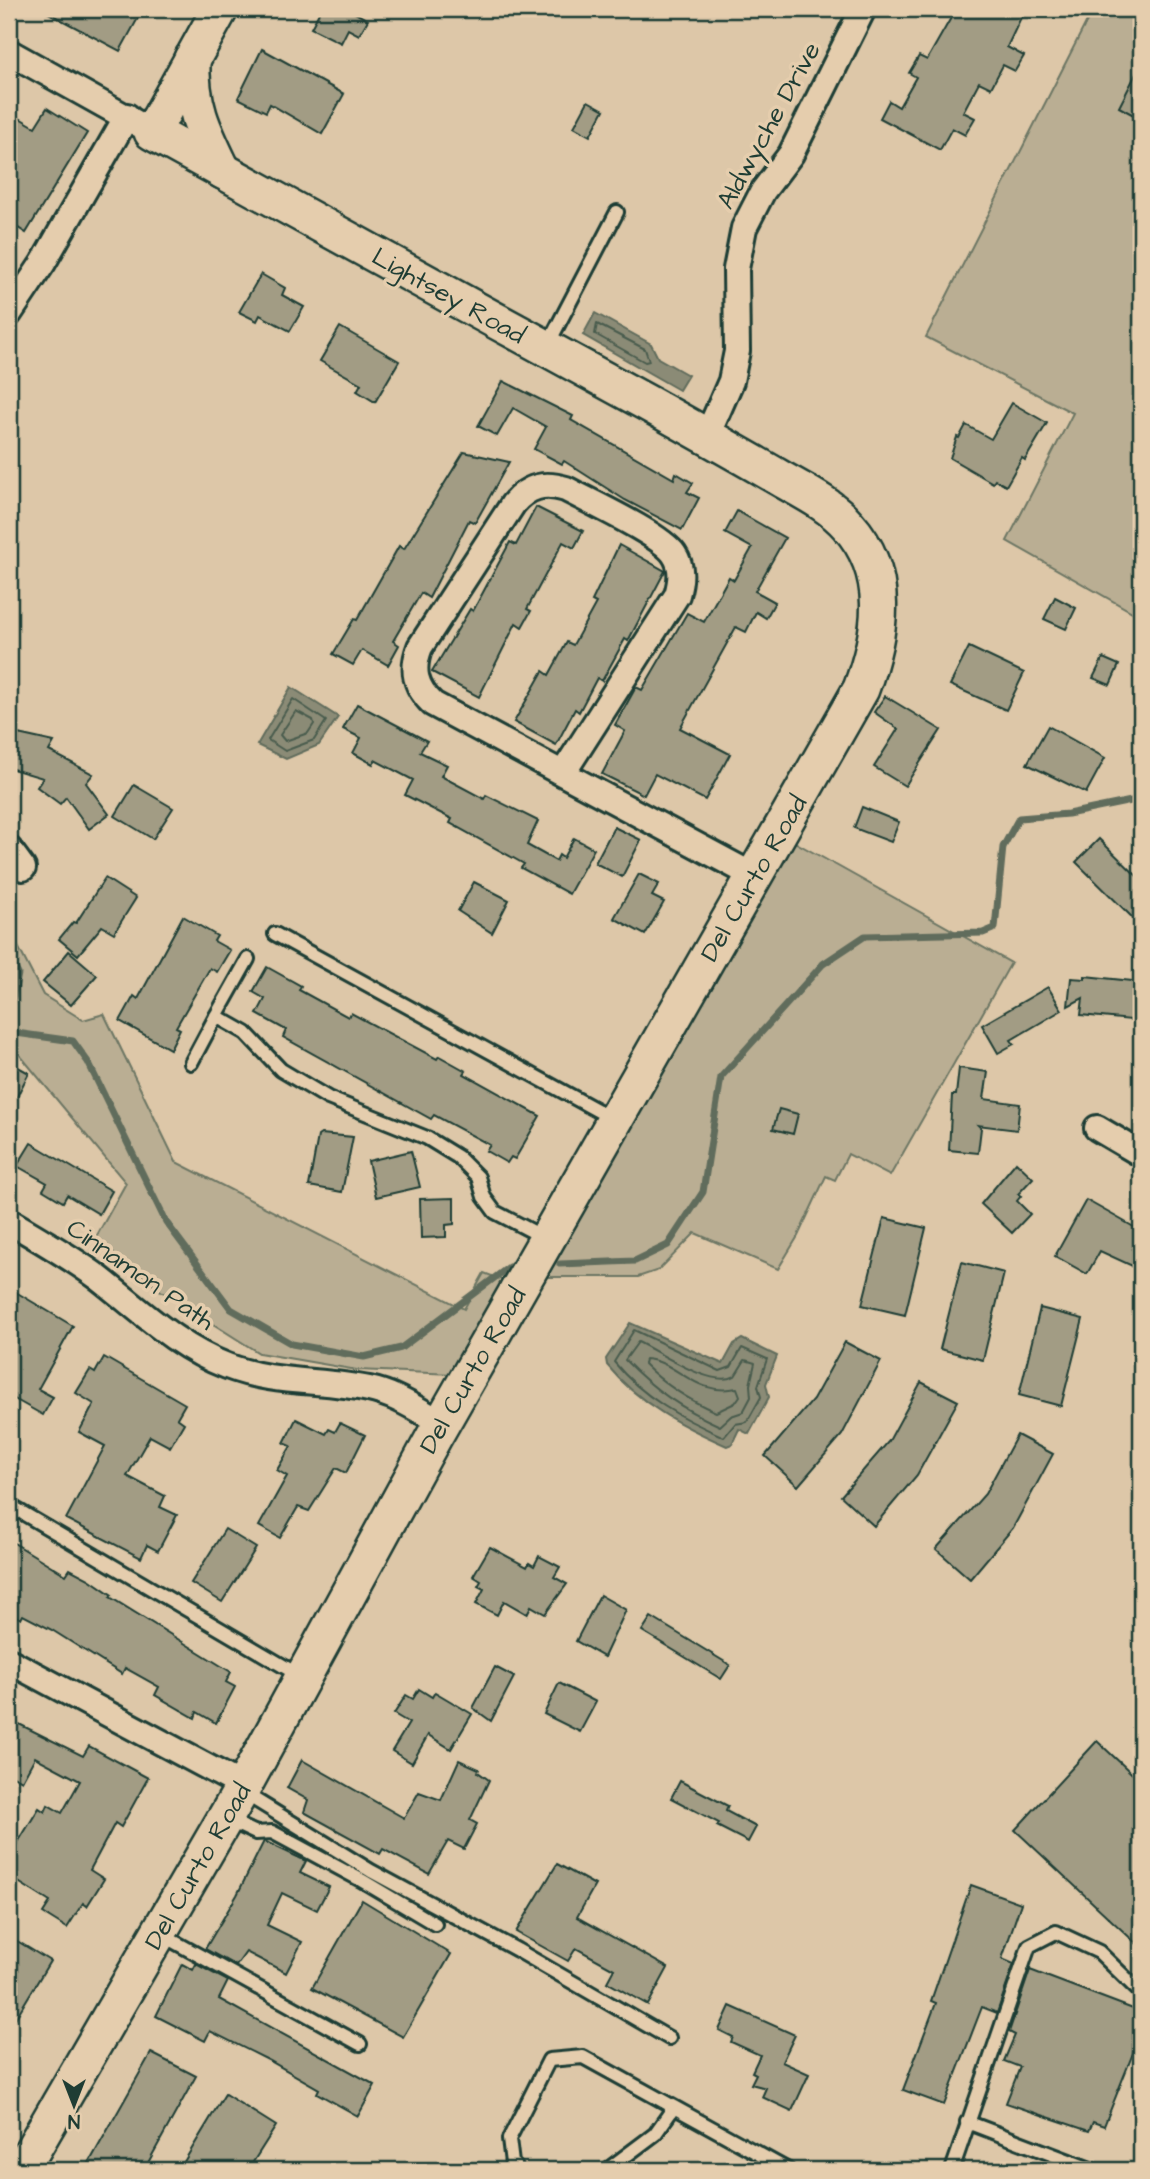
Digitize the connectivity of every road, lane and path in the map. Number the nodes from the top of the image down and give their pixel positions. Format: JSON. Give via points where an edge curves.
{"nodes":[{"id":1,"x":220,"y":9,"type":"edge"},
{"id":2,"x":863,"y":9,"type":"edge"},
{"id":3,"x":9,"y":52,"type":"edge"},
{"id":4,"x":192,"y":59,"type":"junction"},
{"id":5,"x":139,"y":124,"type":"junction"},
{"id":6,"x":223,"y":171,"type":"junction"},
{"id":7,"x":617,"y":212,"type":"dead end"},
{"id":8,"x":9,"y":314,"type":"edge"},
{"id":9,"x":546,"y":348,"type":"junction"},
{"id":10,"x":707,"y":436,"type":"junction"},
{"id":11,"x":871,"y":558,"type":"joint"},
{"id":12,"x":563,"y":773,"type":"junction"},
{"id":13,"x":754,"y":876,"type":"junction"},
{"id":14,"x":275,"y":934,"type":"dead end"},
{"id":15,"x":248,"y":959,"type":"dead end"},
{"id":16,"x":216,"y":1016,"type":"junction"},
{"id":17,"x":191,"y":1063,"type":"dead end"},
{"id":18,"x":615,"y":1120,"type":"junction"},
{"id":19,"x":1097,"y":1128,"type":"dead end"},
{"id":20,"x":1141,"y":1154,"type":"edge"},
{"id":21,"x":9,"y":1221,"type":"edge"},
{"id":22,"x":547,"y":1239,"type":"junction"},
{"id":23,"x":442,"y":1423,"type":"junction"},
{"id":24,"x":9,"y":1505,"type":"edge"},
{"id":25,"x":9,"y":1661,"type":"edge"},
{"id":26,"x":302,"y":1677,"type":"junction"},
{"id":27,"x":236,"y":1798,"type":"junction"},
{"id":28,"x":435,"y":1924,"type":"dead end"},
{"id":29,"x":158,"y":1933,"type":"junction"},
{"id":30,"x":1141,"y":1993,"type":"edge"},
{"id":31,"x":669,"y":2038,"type":"dead end"},
{"id":32,"x":360,"y":2045,"type":"dead end"},
{"id":33,"x":672,"y":2110,"type":"junction"},
{"id":34,"x":967,"y":2122,"type":"junction"},
{"id":35,"x":21,"y":2170,"type":"edge"},
{"id":36,"x":518,"y":2170,"type":"edge"},
{"id":37,"x":607,"y":2170,"type":"edge"},
{"id":38,"x":788,"y":2170,"type":"edge"},
{"id":39,"x":952,"y":2170,"type":"edge"},
{"id":40,"x":1093,"y":2170,"type":"edge"}],
"edges":[{"from":1,"to":4,"type":"street"},
{"from":2,"to":10,"type":"street","name":"Aldwyche Drive","via":[[791,154],[763,191],[744,228],[736,269],[737,351],[732,381]]},
{"from":3,"to":5,"type":"street","name":"Lightsey Road"},
{"from":4,"to":5,"type":"street"},
{"from":4,"to":6,"type":"street","via":[[198,121]]},
{"from":5,"to":6,"type":"street","name":"Lightsey Road"},
{"from":5,"to":8,"type":"street"},
{"from":6,"to":9,"type":"street","name":"Lightsey Road"},
{"from":7,"to":9,"type":"lane"},
{"from":9,"to":10,"type":"street","name":"Lightsey Road"},
{"from":10,"to":11,"type":"street","name":"Lightsey Road","via":[[817,500],[848,524]]},
{"from":11,"to":13,"type":"street","name":"Del Curto Road","via":[[879,597],[875,652],[861,689]]},
{"from":12,"to":12,"type":"street","via":[[433,704],[422,694],[415,671],[420,647],[513,504],[522,492],[552,484],[664,544],[680,566],[681,582]]},
{"from":12,"to":13,"type":"street"},
{"from":13,"to":18,"type":"street","name":"Del Curto Road"},
{"from":14,"to":18,"type":"lane"},
{"from":15,"to":16,"type":"lane"},
{"from":16,"to":17,"type":"lane"},
{"from":16,"to":22,"type":"lane","via":[[246,1033],[281,1070],[328,1098],[427,1138],[458,1157],[478,1177],[495,1212]]},
{"from":18,"to":22,"type":"street","name":"Del Curto Road"},
{"from":19,"to":20,"type":"street"},
{"from":21,"to":23,"type":"street","name":"Cinnamon Path","via":[[98,1278],[195,1352],[226,1366],[286,1381],[369,1389],[393,1396]]},
{"from":22,"to":23,"type":"street","name":"Del Curto Road"},
{"from":23,"to":26,"type":"street","name":"Del Curto Road"},
{"from":24,"to":26,"type":"lane"},
{"from":25,"to":27,"type":"street"},
{"from":26,"to":27,"type":"street","name":"Del Curto Road"},
{"from":27,"to":28,"type":"lane","via":[[256,1833],[272,1832]]},
{"from":27,"to":29,"type":"street","name":"Del Curto Road"},
{"from":27,"to":31,"type":"lane"},
{"from":29,"to":32,"type":"lane"},
{"from":29,"to":35,"type":"street","name":"Del Curto Road"},
{"from":30,"to":34,"type":"lane","via":[[1099,1952],[1056,1932],[1029,1945]]},
{"from":33,"to":36,"type":"lane","via":[[583,2057],[549,2060],[509,2139]]},
{"from":33,"to":37,"type":"lane","via":[[655,2134]]},
{"from":33,"to":38,"type":"lane"},
{"from":34,"to":39,"type":"lane"},
{"from":34,"to":40,"type":"lane"}]}
